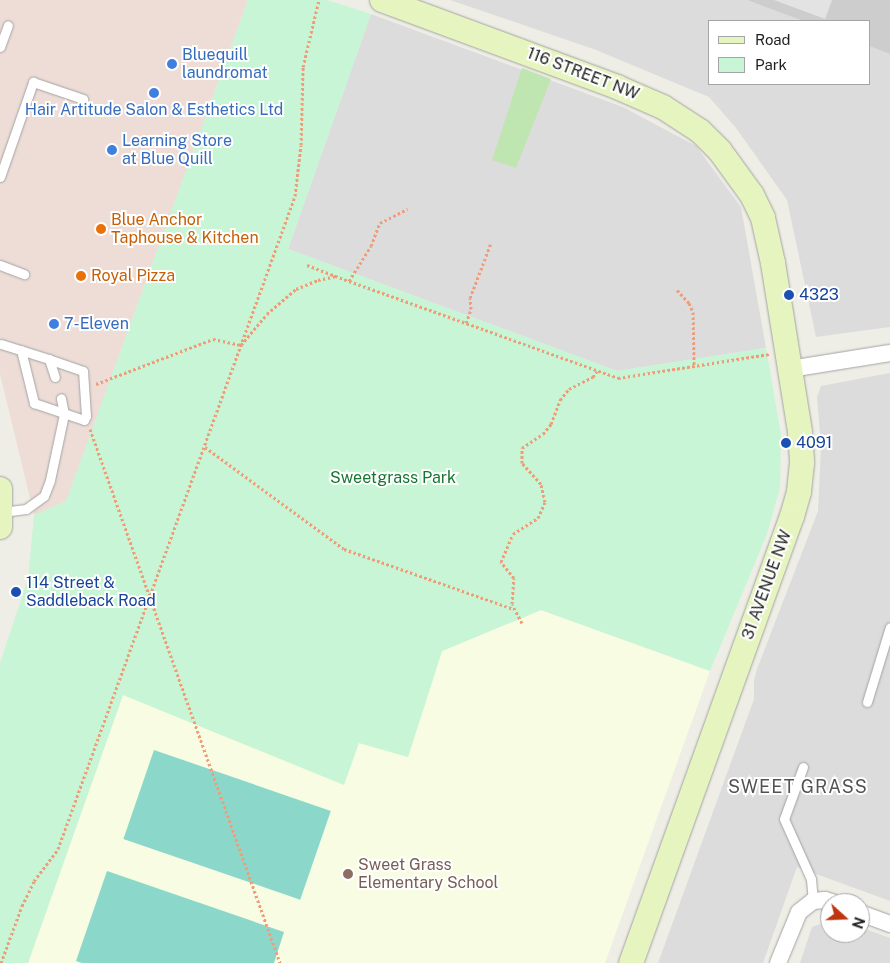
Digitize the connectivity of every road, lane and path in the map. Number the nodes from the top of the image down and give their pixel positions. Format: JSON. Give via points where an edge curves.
{"nodes":[{"id":1,"x":320,"y":0,"type":"edge"},
{"id":2,"x":382,"y":0,"type":"edge"},
{"id":3,"x":8,"y":25,"type":"dead end"},
{"id":4,"x":0,"y":47,"type":"edge"},
{"id":5,"x":83,"y":99,"type":"dead end"},
{"id":6,"x":0,"y":177,"type":"edge"},
{"id":7,"x":752,"y":195,"type":"joint"},
{"id":8,"x":408,"y":209,"type":"dead end"},
{"id":9,"x":491,"y":243,"type":"dead end"},
{"id":10,"x":0,"y":265,"type":"edge"},
{"id":11,"x":307,"y":265,"type":"dead end"},
{"id":12,"x":24,"y":274,"type":"dead end"},
{"id":13,"x":337,"y":276,"type":"junction"},
{"id":14,"x":349,"y":281,"type":"junction"},
{"id":15,"x":677,"y":290,"type":"dead end"},
{"id":16,"x":466,"y":323,"type":"junction"},
{"id":17,"x":1,"y":344,"type":"edge"},
{"id":18,"x":242,"y":345,"type":"junction"},
{"id":19,"x":21,"y":350,"type":"junction"},
{"id":20,"x":890,"y":353,"type":"edge"},
{"id":21,"x":49,"y":359,"type":"junction"},
{"id":22,"x":781,"y":361,"type":"junction"},
{"id":23,"x":694,"y":366,"type":"junction"},
{"id":24,"x":597,"y":371,"type":"junction"},
{"id":25,"x":55,"y":377,"type":"dead end"},
{"id":26,"x":84,"y":388,"type":"junction"},
{"id":27,"x":61,"y":398,"type":"dead end"},
{"id":28,"x":64,"y":414,"type":"junction"},
{"id":29,"x":86,"y":416,"type":"junction"},
{"id":30,"x":205,"y":447,"type":"junction"},
{"id":31,"x":0,"y":509,"type":"edge"},
{"id":32,"x":150,"y":598,"type":"junction"},
{"id":33,"x":513,"y":609,"type":"junction"},
{"id":34,"x":522,"y":623,"type":"dead end"},
{"id":35,"x":890,"y":627,"type":"edge"},
{"id":36,"x":867,"y":702,"type":"dead end"},
{"id":37,"x":803,"y":767,"type":"dead end"},
{"id":38,"x":813,"y":900,"type":"junction"},
{"id":39,"x":820,"y":901,"type":"edge"},
{"id":40,"x":870,"y":917,"type":"edge"},
{"id":41,"x":890,"y":924,"type":"edge"},
{"id":42,"x":1,"y":963,"type":"edge"},
{"id":43,"x":280,"y":963,"type":"edge"},
{"id":44,"x":631,"y":963,"type":"edge"},
{"id":45,"x":778,"y":963,"type":"edge"}],
"edges":[{"from":1,"to":18,"type":"path","via":[[303,67],[301,145],[295,196]]},
{"from":2,"to":7,"type":"street","name":"116 STREET NW","via":[[663,107],[700,132],[720,151]]},
{"from":3,"to":4,"type":"lane"},
{"from":5,"to":6,"type":"lane","via":[[33,82]]},
{"from":7,"to":22,"type":"street","name":"31 AVENUE NW","via":[[768,239]]},
{"from":8,"to":14,"type":"path","via":[[380,223],[371,246]]},
{"from":9,"to":16,"type":"path","via":[[470,298]]},
{"from":10,"to":12,"type":"lane"},
{"from":11,"to":13,"type":"path"},
{"from":13,"to":14,"type":"path"},
{"from":13,"to":18,"type":"path","via":[[296,288],[267,314]]},
{"from":14,"to":16,"type":"path"},
{"from":15,"to":23,"type":"path","via":[[689,303],[692,312]]},
{"from":16,"to":24,"type":"path"},
{"from":17,"to":19,"type":"lane"},
{"from":18,"to":26,"type":"path","via":[[213,339]]},
{"from":18,"to":30,"type":"path"},
{"from":19,"to":21,"type":"lane"},
{"from":19,"to":28,"type":"lane","via":[[34,403]]},
{"from":20,"to":22,"type":"street"},
{"from":21,"to":25,"type":"lane"},
{"from":21,"to":26,"type":"lane","via":[[83,371]]},
{"from":22,"to":23,"type":"path"},
{"from":22,"to":44,"type":"street","name":"31 AVENUE NW","via":[[802,449],[796,503]]},
{"from":23,"to":24,"type":"path","via":[[619,378]]},
{"from":24,"to":33,"type":"path","via":[[593,377],[569,389],[560,400],[551,424],[543,434],[522,448],[522,463],[541,484],[544,506],[533,522],[513,534],[501,562],[514,578]]},
{"from":26,"to":29,"type":"lane"},
{"from":27,"to":28,"type":"lane"},
{"from":28,"to":29,"type":"lane","via":[[84,420]]},
{"from":28,"to":31,"type":"lane","via":[[44,496],[26,509]]},
{"from":29,"to":32,"type":"path"},
{"from":30,"to":32,"type":"path"},
{"from":30,"to":33,"type":"path","via":[[344,549]]},
{"from":32,"to":42,"type":"path","via":[[58,849],[34,881]]},
{"from":32,"to":43,"type":"path"},
{"from":33,"to":34,"type":"path"},
{"from":35,"to":36,"type":"lane"},
{"from":37,"to":38,"type":"lane","via":[[784,819],[810,879]]},
{"from":38,"to":39,"type":"street"},
{"from":38,"to":45,"type":"street","via":[[794,920]]},
{"from":40,"to":41,"type":"street"}]}
